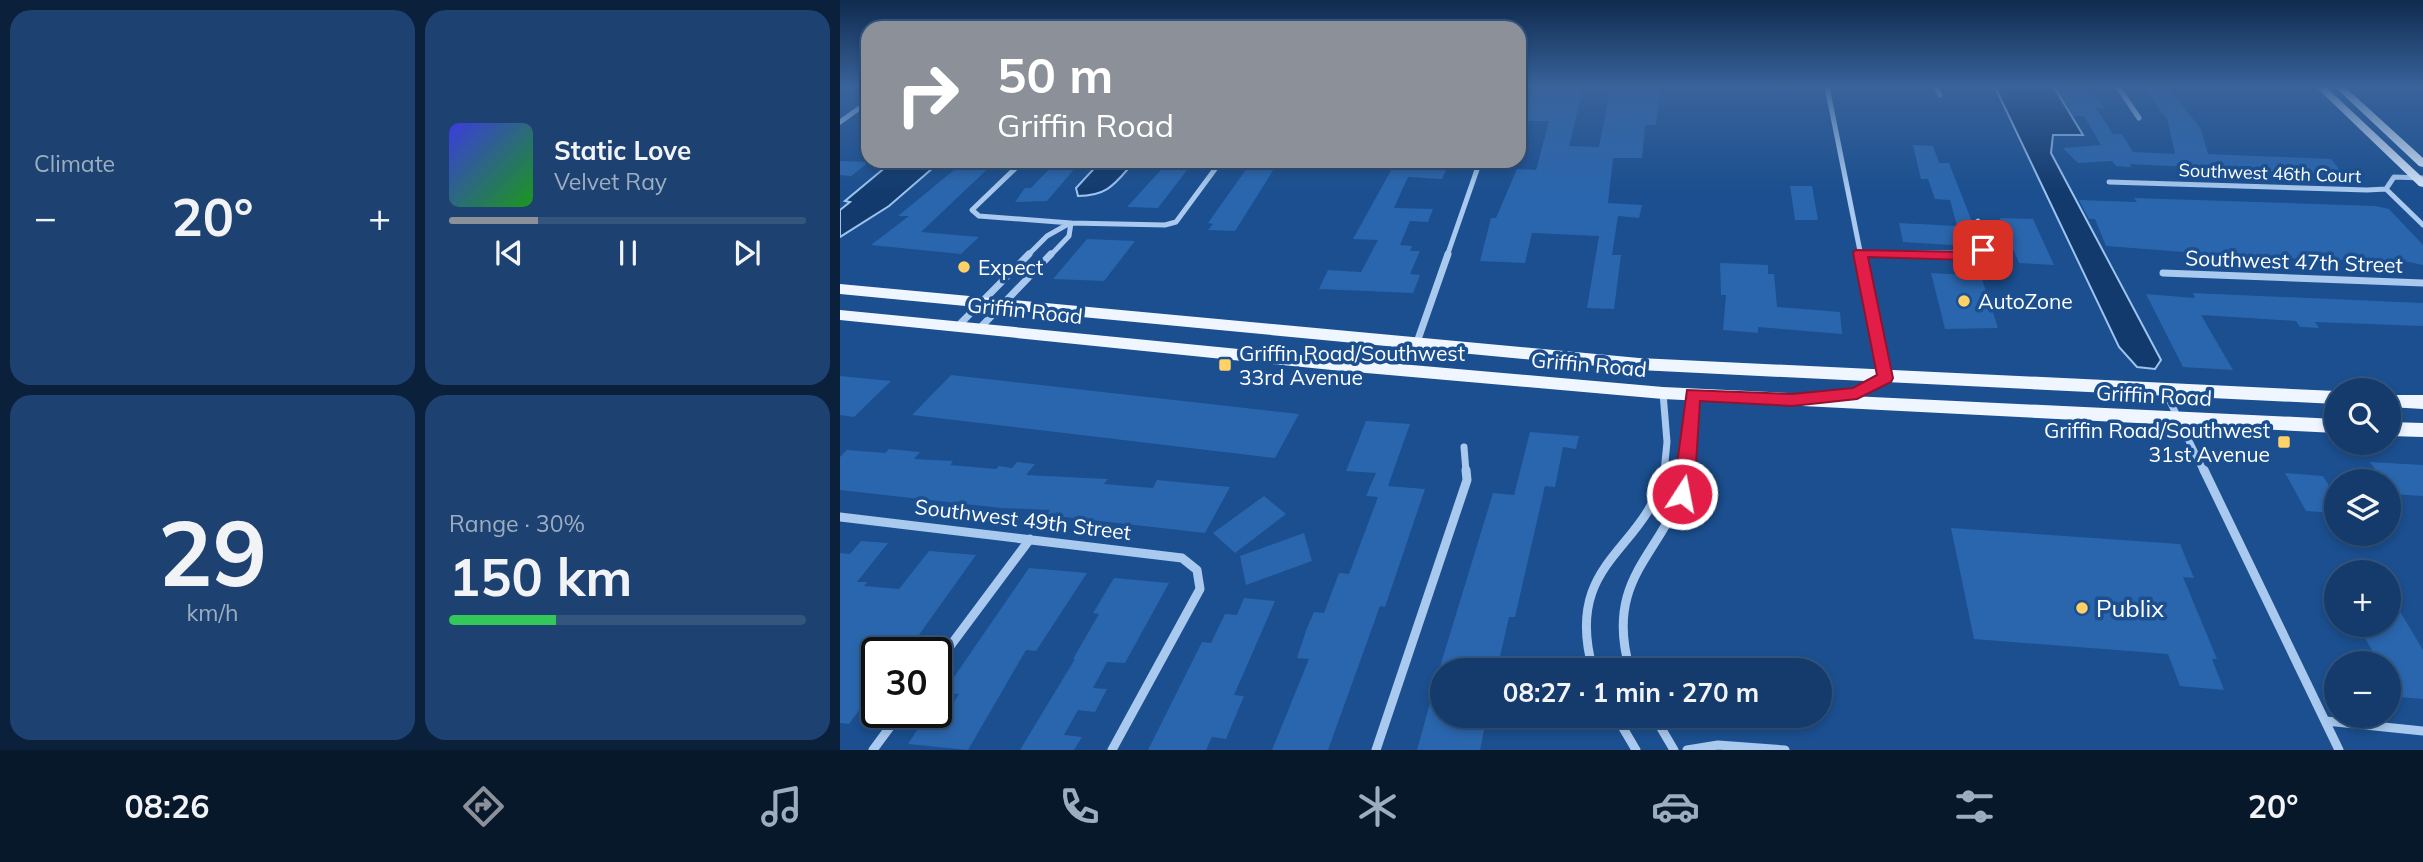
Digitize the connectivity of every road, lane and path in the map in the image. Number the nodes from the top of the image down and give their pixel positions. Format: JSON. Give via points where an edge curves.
{"nodes":[{"id":1,"x":1834,"y":122,"type":"edge"},
{"id":2,"x":2359,"y":122,"type":"edge"},
{"id":3,"x":2378,"y":122,"type":"edge"},
{"id":4,"x":2423,"y":164,"type":"edge"},
{"id":5,"x":1016,"y":168,"type":"edge"},
{"id":6,"x":1217,"y":168,"type":"edge"},
{"id":7,"x":1478,"y":168,"type":"edge"},
{"id":8,"x":2421,"y":180,"type":"edge"},
{"id":9,"x":2109,"y":182,"type":"dead end"},
{"id":10,"x":2386,"y":189,"type":"junction"},
{"id":11,"x":1978,"y":221,"type":"dead end"},
{"id":12,"x":1071,"y":223,"type":"junction"},
{"id":13,"x":2423,"y":225,"type":"edge"},
{"id":14,"x":1860,"y":253,"type":"junction"},
{"id":15,"x":2163,"y":274,"type":"dead end"},
{"id":16,"x":2423,"y":283,"type":"edge"},
{"id":17,"x":840,"y":289,"type":"edge"},
{"id":18,"x":981,"y":302,"type":"junction"},
{"id":19,"x":1003,"y":305,"type":"junction"},
{"id":20,"x":840,"y":315,"type":"edge"},
{"id":21,"x":957,"y":327,"type":"junction"},
{"id":22,"x":979,"y":329,"type":"junction"},
{"id":23,"x":1416,"y":345,"type":"junction"},
{"id":24,"x":1495,"y":352,"type":"junction"},
{"id":25,"x":1332,"y":364,"type":"junction"},
{"id":26,"x":1421,"y":372,"type":"junction"},
{"id":27,"x":1885,"y":378,"type":"junction"},
{"id":28,"x":2165,"y":391,"type":"junction"},
{"id":29,"x":1663,"y":393,"type":"junction"},
{"id":30,"x":1693,"y":394,"type":"junction"},
{"id":31,"x":2324,"y":398,"type":"edge"},
{"id":32,"x":1792,"y":400,"type":"junction"},
{"id":33,"x":2401,"y":401,"type":"edge"},
{"id":34,"x":2423,"y":402,"type":"edge"},
{"id":35,"x":2180,"y":419,"type":"junction"},
{"id":36,"x":2324,"y":425,"type":"edge"},
{"id":37,"x":2401,"y":429,"type":"edge"},
{"id":38,"x":2423,"y":430,"type":"edge"},
{"id":39,"x":1464,"y":447,"type":"dead end"},
{"id":40,"x":840,"y":517,"type":"edge"},
{"id":41,"x":1031,"y":539,"type":"junction"},
{"id":42,"x":952,"y":644,"type":"edge"},
{"id":43,"x":1590,"y":658,"type":"edge"},
{"id":44,"x":1626,"y":658,"type":"edge"},
{"id":45,"x":2324,"y":717,"type":"edge"},
{"id":46,"x":889,"y":728,"type":"edge"},
{"id":47,"x":1623,"y":728,"type":"edge"},
{"id":48,"x":1661,"y":728,"type":"edge"},
{"id":49,"x":2329,"y":728,"type":"edge"},
{"id":50,"x":2394,"y":728,"type":"edge"},
{"id":51,"x":2423,"y":731,"type":"edge"},
{"id":52,"x":873,"y":750,"type":"edge"},
{"id":53,"x":1112,"y":750,"type":"edge"},
{"id":54,"x":1376,"y":750,"type":"edge"},
{"id":55,"x":1636,"y":750,"type":"edge"},
{"id":56,"x":1674,"y":750,"type":"edge"},
{"id":57,"x":1688,"y":750,"type":"edge"},
{"id":58,"x":1785,"y":750,"type":"edge"},
{"id":59,"x":2339,"y":750,"type":"edge"}],
"edges":[{"from":1,"to":14,"type":"street"},
{"from":2,"to":8,"type":"main road"},
{"from":3,"to":4,"type":"main road"},
{"from":5,"to":12,"type":"street","via":[[972,210],[979,216]]},
{"from":6,"to":12,"type":"street","via":[[1176,222]]},
{"from":7,"to":23,"type":"street"},
{"from":8,"to":10,"type":"street","name":"Southwest 46th Court","via":[[2394,177]]},
{"from":9,"to":10,"type":"street","name":"Southwest 46th Court"},
{"from":10,"to":13,"type":"street"},
{"from":11,"to":14,"type":"street","via":[[1988,248],[1968,256]]},
{"from":12,"to":18,"type":"street","via":[[1047,236]]},
{"from":12,"to":19,"type":"street","via":[[1069,236]]},
{"from":14,"to":27,"type":"street"},
{"from":15,"to":16,"type":"street","name":"Southwest 47th Street"},
{"from":17,"to":18,"type":"main road","name":"Griffin Road"},
{"from":18,"to":19,"type":"main road","name":"Griffin Road"},
{"from":18,"to":21,"type":"street"},
{"from":19,"to":22,"type":"street"},
{"from":19,"to":23,"type":"main road","name":"Griffin Road"},
{"from":20,"to":21,"type":"main road","name":"Griffin Road"},
{"from":21,"to":22,"type":"main road","name":"Griffin Road"},
{"from":22,"to":25,"type":"main road","name":"Griffin Road"},
{"from":23,"to":24,"type":"main road","name":"Griffin Road"},
{"from":23,"to":25,"type":"main road","via":[[1385,358]]},
{"from":24,"to":26,"type":"main road","via":[[1446,358]]},
{"from":24,"to":27,"type":"main road","name":"Griffin Road"},
{"from":25,"to":26,"type":"main road","name":"Griffin Road"},
{"from":26,"to":29,"type":"main road","name":"Griffin Road"},
{"from":27,"to":28,"type":"main road","name":"Griffin Road"},
{"from":27,"to":32,"type":"main road","via":[[1857,393]]},
{"from":28,"to":31,"type":"main road","name":"Griffin Road"},
{"from":28,"to":35,"type":"street"},
{"from":29,"to":30,"type":"main road","name":"Griffin Road"},
{"from":29,"to":43,"type":"street","via":[[1665,464],[1661,486],[1610,557],[1591,597],[1584,628]]},
{"from":30,"to":32,"type":"main road","name":"Griffin Road"},
{"from":30,"to":44,"type":"street","via":[[1682,494],[1635,568],[1625,598]]},
{"from":32,"to":35,"type":"main road","name":"Griffin Road"},
{"from":33,"to":34,"type":"main road"},
{"from":35,"to":36,"type":"main road","name":"Griffin Road"},
{"from":35,"to":45,"type":"street"},
{"from":37,"to":38,"type":"main road"},
{"from":39,"to":54,"type":"street","via":[[1467,481]]},
{"from":40,"to":41,"type":"street","name":"Southwest 49th Street"},
{"from":41,"to":42,"type":"street"},
{"from":41,"to":53,"type":"street","name":"Southwest 49th Street","via":[[1182,558],[1198,570],[1200,590]]},
{"from":46,"to":52,"type":"street"},
{"from":47,"to":55,"type":"street"},
{"from":48,"to":56,"type":"street"},
{"from":49,"to":59,"type":"street"},
{"from":50,"to":51,"type":"street"},
{"from":57,"to":58,"type":"street","via":[[1718,745]]}]}
